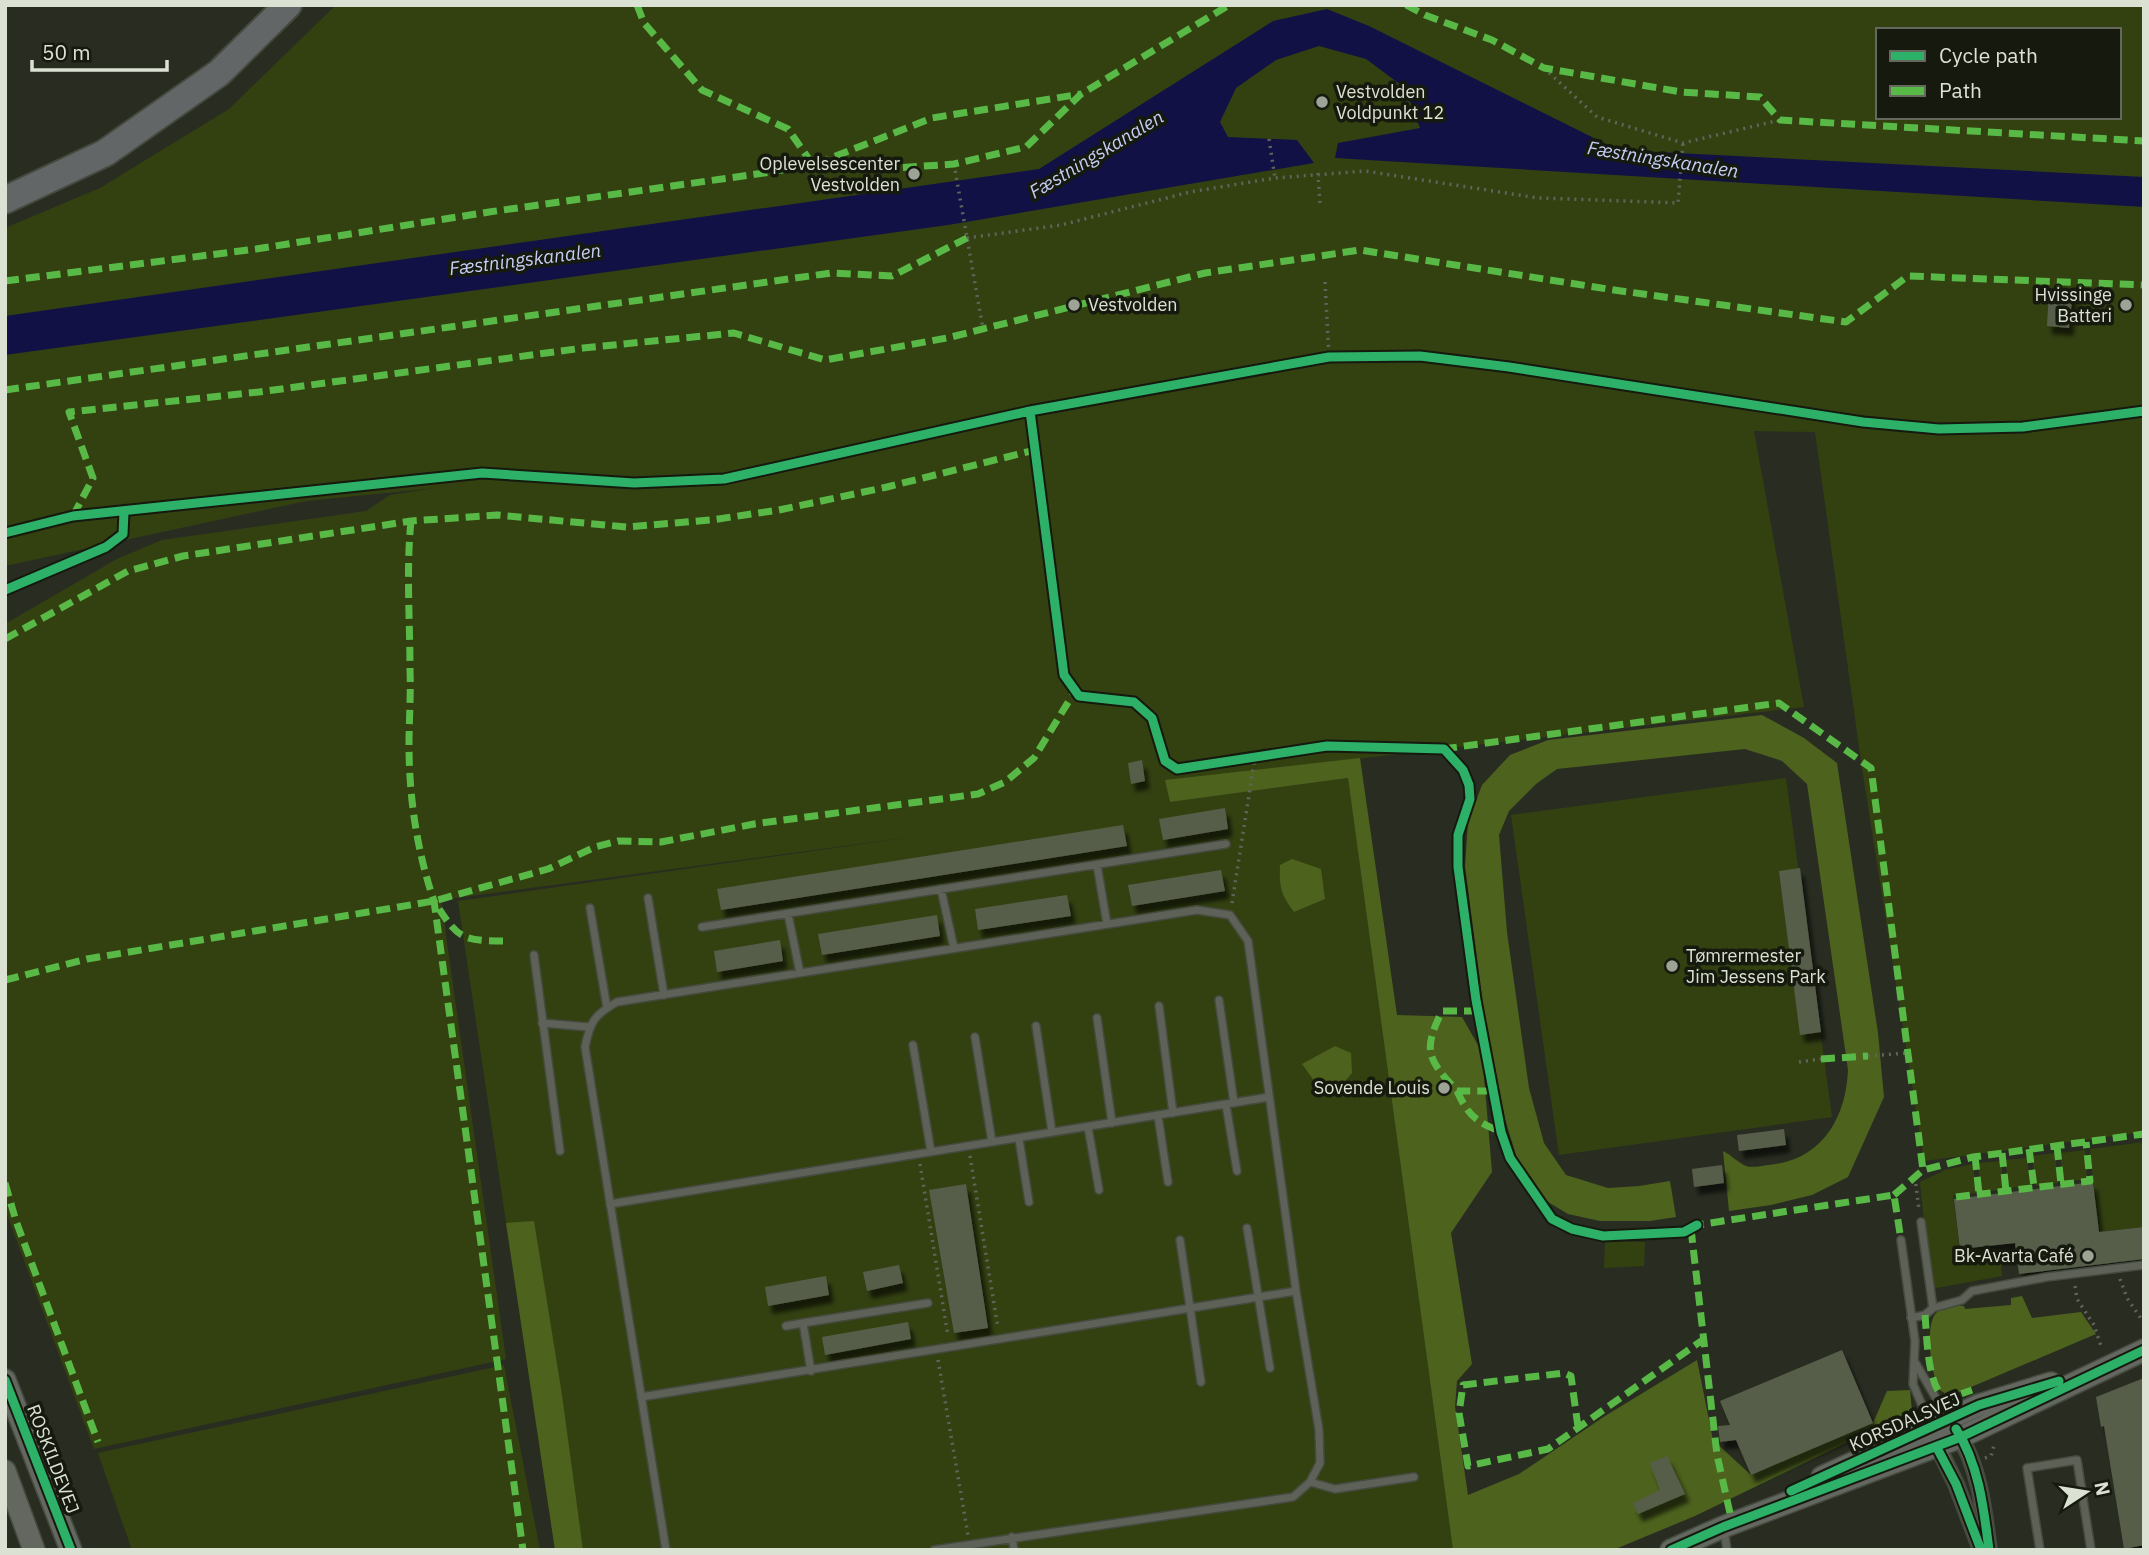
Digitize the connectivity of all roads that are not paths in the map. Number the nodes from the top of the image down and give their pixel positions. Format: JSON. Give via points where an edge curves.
{"nodes":[{"id":1,"x":288,"y":5,"type":"edge"},
{"id":2,"x":5,"y":200,"type":"edge"},
{"id":3,"x":1226,"y":844,"type":"dead end"},
{"id":4,"x":1097,"y":864,"type":"junction"},
{"id":5,"x":941,"y":889,"type":"junction"},
{"id":6,"x":648,"y":898,"type":"dead end"},
{"id":7,"x":590,"y":908,"type":"dead end"},
{"id":8,"x":788,"y":914,"type":"junction"},
{"id":9,"x":1107,"y":924,"type":"junction"},
{"id":10,"x":702,"y":927,"type":"dead end"},
{"id":11,"x":954,"y":948,"type":"junction"},
{"id":12,"x":534,"y":955,"type":"dead end"},
{"id":13,"x":800,"y":973,"type":"junction"},
{"id":14,"x":664,"y":995,"type":"junction"},
{"id":15,"x":1219,"y":1000,"type":"dead end"},
{"id":16,"x":1158,"y":1006,"type":"dead end"},
{"id":17,"x":607,"y":1008,"type":"junction"},
{"id":18,"x":1097,"y":1018,"type":"dead end"},
{"id":19,"x":542,"y":1023,"type":"junction"},
{"id":20,"x":1036,"y":1026,"type":"dead end"},
{"id":21,"x":589,"y":1027,"type":"junction"},
{"id":22,"x":975,"y":1037,"type":"dead end"},
{"id":23,"x":913,"y":1045,"type":"dead end"},
{"id":24,"x":1269,"y":1097,"type":"junction"},
{"id":25,"x":1230,"y":1104,"type":"junction"},
{"id":26,"x":1173,"y":1113,"type":"junction"},
{"id":27,"x":1158,"y":1116,"type":"junction"},
{"id":28,"x":1112,"y":1123,"type":"junction"},
{"id":29,"x":1088,"y":1127,"type":"junction"},
{"id":30,"x":1052,"y":1132,"type":"junction"},
{"id":31,"x":1019,"y":1139,"type":"junction"},
{"id":32,"x":992,"y":1142,"type":"junction"},
{"id":33,"x":560,"y":1151,"type":"dead end"},
{"id":34,"x":931,"y":1152,"type":"junction"},
{"id":35,"x":1237,"y":1171,"type":"dead end"},
{"id":36,"x":1168,"y":1182,"type":"dead end"},
{"id":37,"x":1099,"y":1190,"type":"dead end"},
{"id":38,"x":1029,"y":1202,"type":"dead end"},
{"id":39,"x":610,"y":1204,"type":"junction"},
{"id":40,"x":1921,"y":1222,"type":"road end"},
{"id":41,"x":1247,"y":1228,"type":"dead end"},
{"id":42,"x":1180,"y":1240,"type":"dead end"},
{"id":43,"x":1900,"y":1240,"type":"dead end"},
{"id":44,"x":2144,"y":1265,"type":"edge"},
{"id":45,"x":1296,"y":1291,"type":"junction"},
{"id":46,"x":1259,"y":1297,"type":"junction"},
{"id":47,"x":928,"y":1303,"type":"dead end"},
{"id":48,"x":1933,"y":1308,"type":"junction"},
{"id":49,"x":1190,"y":1309,"type":"junction"},
{"id":50,"x":1911,"y":1318,"type":"junction"},
{"id":51,"x":803,"y":1323,"type":"junction"},
{"id":52,"x":786,"y":1326,"type":"dead end"},
{"id":53,"x":2144,"y":1350,"type":"edge"},
{"id":54,"x":1915,"y":1363,"type":"junction"},
{"id":55,"x":2109,"y":1366,"type":"junction"},
{"id":56,"x":1270,"y":1368,"type":"dead end"},
{"id":57,"x":811,"y":1371,"type":"junction"},
{"id":58,"x":5,"y":1380,"type":"edge"},
{"id":59,"x":1201,"y":1382,"type":"dead end"},
{"id":60,"x":641,"y":1397,"type":"junction"},
{"id":61,"x":1939,"y":1432,"type":"junction"},
{"id":62,"x":1961,"y":1437,"type":"junction"},
{"id":63,"x":5,"y":1471,"type":"edge"},
{"id":64,"x":1414,"y":1477,"type":"dead end"},
{"id":65,"x":1310,"y":1482,"type":"junction"},
{"id":66,"x":1723,"y":1527,"type":"junction"},
{"id":67,"x":1012,"y":1537,"type":"junction"},
{"id":68,"x":944,"y":1549,"type":"edge"},
{"id":69,"x":1676,"y":1549,"type":"edge"},
{"id":70,"x":34,"y":1550,"type":"edge"},
{"id":71,"x":71,"y":1550,"type":"edge"},
{"id":72,"x":666,"y":1550,"type":"edge"},
{"id":73,"x":934,"y":1550,"type":"edge"},
{"id":74,"x":1014,"y":1550,"type":"edge"},
{"id":75,"x":1727,"y":1550,"type":"edge"},
{"id":76,"x":1982,"y":1550,"type":"edge"},
{"id":77,"x":1989,"y":1550,"type":"edge"},
{"id":78,"x":2040,"y":1550,"type":"edge"},
{"id":79,"x":2091,"y":1550,"type":"edge"}],
"edges":[{"from":1,"to":2,"type":"highway","via":[[219,73],[105,153]]},
{"from":3,"to":4,"type":"lane"},
{"from":4,"to":5,"type":"lane"},
{"from":4,"to":9,"type":"lane"},
{"from":5,"to":8,"type":"lane"},
{"from":5,"to":11,"type":"lane"},
{"from":6,"to":14,"type":"lane"},
{"from":7,"to":17,"type":"lane"},
{"from":8,"to":10,"type":"lane"},
{"from":8,"to":13,"type":"lane"},
{"from":9,"to":11,"type":"lane"},
{"from":9,"to":24,"type":"lane","via":[[1197,909],[1230,915],[1248,941]]},
{"from":11,"to":13,"type":"lane"},
{"from":12,"to":19,"type":"lane"},
{"from":13,"to":14,"type":"lane"},
{"from":14,"to":17,"type":"lane","via":[[617,1002]]},
{"from":15,"to":25,"type":"lane"},
{"from":16,"to":26,"type":"lane"},
{"from":17,"to":21,"type":"lane"},
{"from":18,"to":28,"type":"lane"},
{"from":19,"to":21,"type":"lane"},
{"from":19,"to":33,"type":"lane"},
{"from":20,"to":30,"type":"lane"},
{"from":21,"to":39,"type":"lane","via":[[585,1047]]},
{"from":22,"to":32,"type":"lane"},
{"from":23,"to":34,"type":"lane"},
{"from":24,"to":25,"type":"lane"},
{"from":24,"to":45,"type":"lane"},
{"from":25,"to":26,"type":"lane"},
{"from":25,"to":35,"type":"lane"},
{"from":26,"to":27,"type":"lane"},
{"from":27,"to":28,"type":"lane"},
{"from":27,"to":36,"type":"lane"},
{"from":28,"to":29,"type":"lane"},
{"from":29,"to":30,"type":"lane"},
{"from":29,"to":37,"type":"lane"},
{"from":30,"to":31,"type":"lane"},
{"from":31,"to":32,"type":"lane"},
{"from":31,"to":38,"type":"lane"},
{"from":32,"to":34,"type":"lane"},
{"from":34,"to":39,"type":"lane"},
{"from":39,"to":60,"type":"lane"},
{"from":40,"to":48,"type":"lane"},
{"from":41,"to":46,"type":"lane"},
{"from":42,"to":49,"type":"lane"},
{"from":43,"to":50,"type":"lane"},
{"from":44,"to":48,"type":"lane","via":[[1972,1291],[1962,1300]]},
{"from":45,"to":46,"type":"lane"},
{"from":45,"to":65,"type":"lane","via":[[1319,1430],[1320,1463]]},
{"from":46,"to":49,"type":"lane"},
{"from":46,"to":56,"type":"lane"},
{"from":47,"to":51,"type":"lane"},
{"from":48,"to":50,"type":"lane"},
{"from":49,"to":57,"type":"lane"},
{"from":49,"to":59,"type":"lane"},
{"from":50,"to":54,"type":"lane"},
{"from":51,"to":52,"type":"lane"},
{"from":51,"to":57,"type":"lane"},
{"from":53,"to":55,"type":"street","name":"KORSDALSVEJ"},
{"from":54,"to":61,"type":"lane"},
{"from":54,"to":61,"type":"lane","via":[[1913,1384]]},
{"from":55,"to":61,"type":"street","name":"KORSDALSVEJ","via":[[1996,1399]]},
{"from":55,"to":62,"type":"street","name":"KORSDALSVEJ"},
{"from":57,"to":60,"type":"lane"},
{"from":58,"to":71,"type":"street","name":"ROSKILDEVEJ"},
{"from":60,"to":72,"type":"lane"},
{"from":61,"to":62,"type":"street","name":"KORSDALSVEJ"},
{"from":61,"to":66,"type":"street","name":"KORSDALSVEJ"},
{"from":61,"to":76,"type":"street"},
{"from":62,"to":77,"type":"street","via":[[1976,1475]]},
{"from":63,"to":70,"type":"street"},
{"from":64,"to":65,"type":"lane","via":[[1335,1489]]},
{"from":65,"to":67,"type":"lane","via":[[1293,1497]]},
{"from":66,"to":69,"type":"street","name":"KORSDALSVEJ"},
{"from":66,"to":75,"type":"lane"},
{"from":67,"to":68,"type":"lane"},
{"from":67,"to":74,"type":"lane"},
{"from":68,"to":73,"type":"lane"},
{"from":78,"to":79,"type":"lane","via":[[2027,1468],[2077,1460]]}]}
